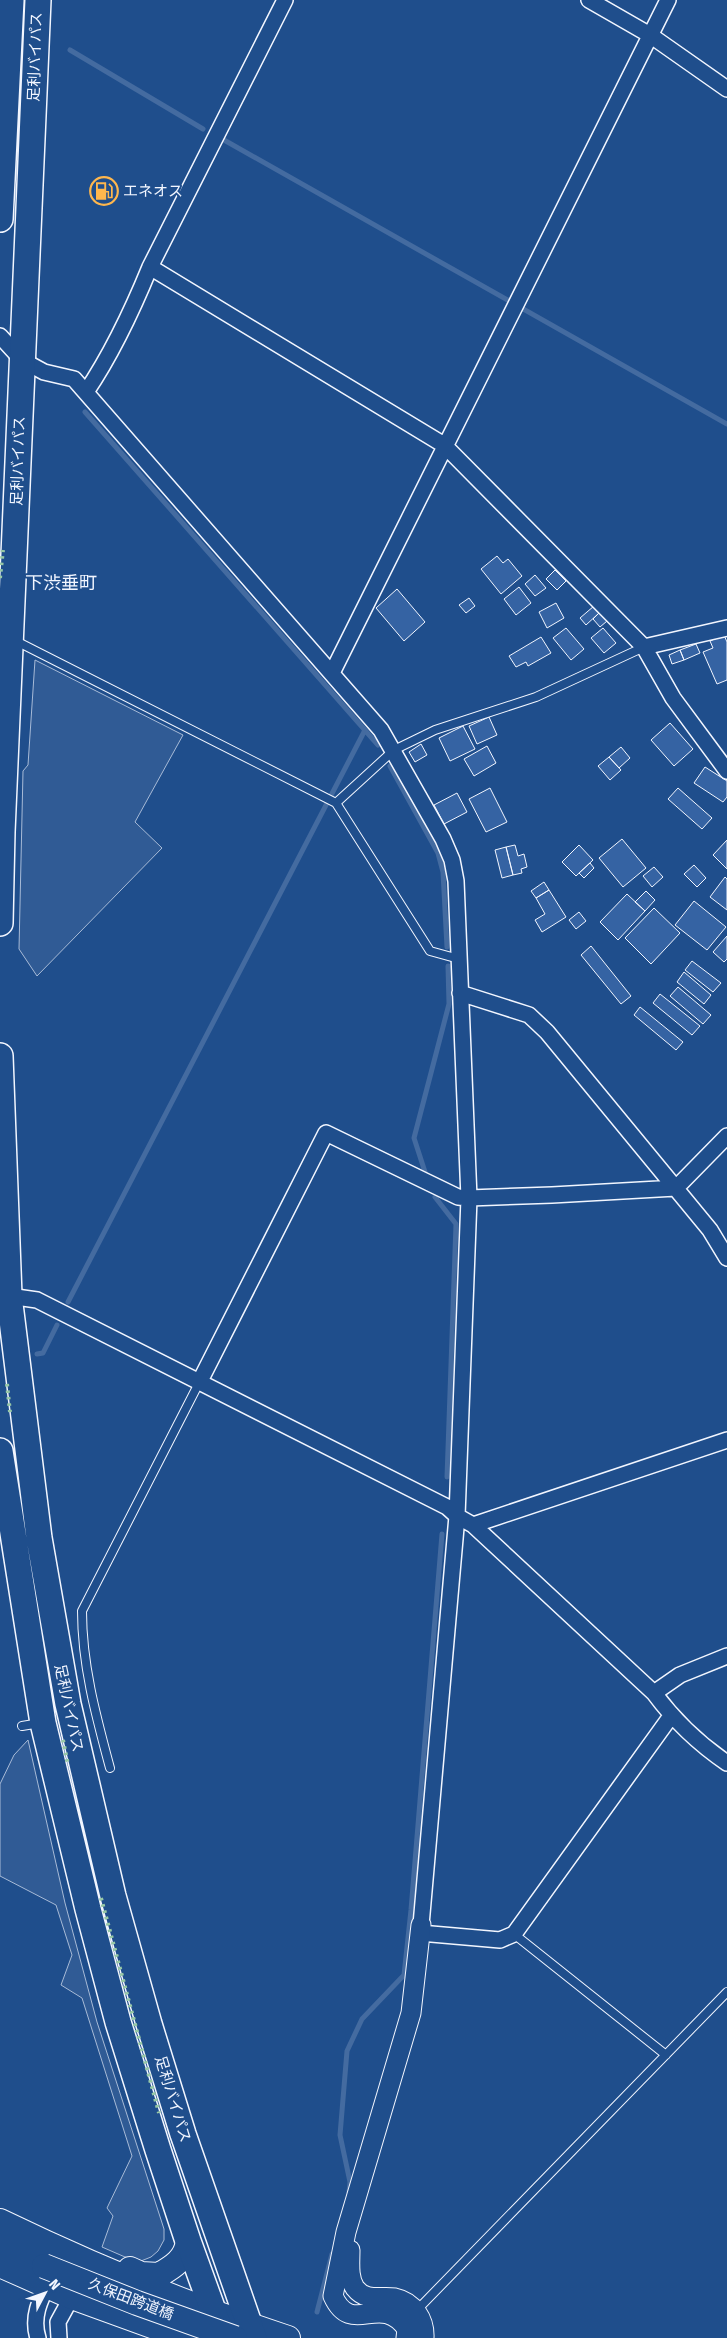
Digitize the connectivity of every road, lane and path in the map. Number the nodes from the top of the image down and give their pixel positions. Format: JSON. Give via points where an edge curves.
{"nodes":[{"id":1,"x":11,"y":0,"type":"edge"},
{"id":2,"x":38,"y":0,"type":"edge"},
{"id":3,"x":285,"y":0,"type":"edge"},
{"id":4,"x":589,"y":0,"type":"edge"},
{"id":5,"x":668,"y":0,"type":"edge"},
{"id":6,"x":650,"y":35,"type":"junction"},
{"id":7,"x":727,"y":89,"type":"edge"},
{"id":8,"x":0,"y":219,"type":"edge"},
{"id":9,"x":150,"y":267,"type":"junction"},
{"id":10,"x":0,"y":336,"type":"edge"},
{"id":11,"x":22,"y":360,"type":"junction"},
{"id":12,"x":86,"y":392,"type":"junction"},
{"id":13,"x":444,"y":445,"type":"junction"},
{"id":14,"x":727,"y":628,"type":"edge"},
{"id":15,"x":12,"y":638,"type":"junction"},
{"id":16,"x":644,"y":647,"type":"junction"},
{"id":17,"x":332,"y":672,"type":"junction"},
{"id":18,"x":394,"y":750,"type":"junction"},
{"id":19,"x":727,"y":771,"type":"edge"},
{"id":20,"x":336,"y":803,"type":"junction"},
{"id":21,"x":0,"y":923,"type":"edge"},
{"id":22,"x":459,"y":959,"type":"junction"},
{"id":23,"x":460,"y":993,"type":"junction"},
{"id":24,"x":0,"y":1056,"type":"edge"},
{"id":25,"x":727,"y":1136,"type":"edge"},
{"id":26,"x":676,"y":1188,"type":"junction"},
{"id":27,"x":469,"y":1198,"type":"junction"},
{"id":28,"x":727,"y":1258,"type":"edge"},
{"id":29,"x":9,"y":1296,"type":"junction"},
{"id":30,"x":200,"y":1381,"type":"junction"},
{"id":31,"x":727,"y":1440,"type":"edge"},
{"id":32,"x":0,"y":1451,"type":"edge"},
{"id":33,"x":457,"y":1516,"type":"junction"},
{"id":34,"x":473,"y":1525,"type":"junction"},
{"id":35,"x":727,"y":1656,"type":"edge"},
{"id":36,"x":654,"y":1692,"type":"junction"},
{"id":37,"x":92,"y":1700,"type":"junction"},
{"id":38,"x":75,"y":1703,"type":"junction"},
{"id":39,"x":671,"y":1716,"type":"junction"},
{"id":40,"x":727,"y":1763,"type":"edge"},
{"id":41,"x":110,"y":1768,"type":"dead end"},
{"id":42,"x":420,"y":1929,"type":"junction"},
{"id":43,"x":514,"y":1934,"type":"junction"},
{"id":44,"x":727,"y":1992,"type":"edge"},
{"id":45,"x":666,"y":2055,"type":"junction"},
{"id":46,"x":354,"y":2210,"type":"junction"},
{"id":47,"x":0,"y":2221,"type":"edge"},
{"id":48,"x":188,"y":2241,"type":"junction"},
{"id":49,"x":0,"y":2246,"type":"edge"},
{"id":50,"x":64,"y":2251,"type":"junction"},
{"id":51,"x":88,"y":2262,"type":"junction"},
{"id":52,"x":0,"y":2265,"type":"edge"},
{"id":53,"x":45,"y":2276,"type":"junction"},
{"id":54,"x":72,"y":2297,"type":"junction"},
{"id":55,"x":416,"y":2311,"type":"junction"},
{"id":56,"x":215,"y":2312,"type":"junction"},
{"id":57,"x":246,"y":2333,"type":"edge"},
{"id":58,"x":38,"y":2338,"type":"edge"},
{"id":59,"x":59,"y":2338,"type":"edge"},
{"id":60,"x":186,"y":2338,"type":"edge"},
{"id":61,"x":223,"y":2338,"type":"edge"},
{"id":62,"x":288,"y":2338,"type":"edge"},
{"id":63,"x":406,"y":2338,"type":"edge"},
{"id":64,"x":424,"y":2338,"type":"edge"}],
"edges":[{"from":1,"to":8,"type":"highway","name":"足利バイパス"},
{"from":2,"to":11,"type":"highway","name":"足利バイパス"},
{"from":3,"to":9,"type":"street"},
{"from":4,"to":6,"type":"street"},
{"from":5,"to":6,"type":"street"},
{"from":6,"to":7,"type":"street"},
{"from":6,"to":13,"type":"street"},
{"from":9,"to":12,"type":"street","via":[[132,312]]},
{"from":9,"to":13,"type":"street"},
{"from":10,"to":11,"type":"street"},
{"from":11,"to":12,"type":"street","via":[[44,372],[74,379]]},
{"from":11,"to":15,"type":"highway","name":"足利バイパス"},
{"from":12,"to":17,"type":"street"},
{"from":13,"to":16,"type":"street"},
{"from":13,"to":17,"type":"street"},
{"from":14,"to":16,"type":"street"},
{"from":15,"to":20,"type":"lane"},
{"from":15,"to":21,"type":"highway","name":"足利バイパス"},
{"from":16,"to":18,"type":"lane","via":[[536,697],[435,730]]},
{"from":16,"to":19,"type":"street","via":[[673,698]]},
{"from":17,"to":18,"type":"street"},
{"from":18,"to":20,"type":"lane"},
{"from":18,"to":22,"type":"street","via":[[452,860],[456,881]]},
{"from":20,"to":22,"type":"lane","via":[[430,951]]},
{"from":22,"to":23,"type":"street"},
{"from":23,"to":26,"type":"street","via":[[529,1015],[547,1032]]},
{"from":23,"to":27,"type":"street"},
{"from":24,"to":29,"type":"highway","name":"足利バイパス"},
{"from":25,"to":26,"type":"street"},
{"from":26,"to":27,"type":"street"},
{"from":26,"to":28,"type":"street","via":[[710,1230]]},
{"from":27,"to":30,"type":"street","via":[[458,1197],[326,1133]]},
{"from":27,"to":33,"type":"street"},
{"from":29,"to":30,"type":"street","via":[[37,1300]]},
{"from":29,"to":38,"type":"highway","name":"足利バイパス","via":[[39,1538]]},
{"from":30,"to":33,"type":"street","via":[[447,1507]]},
{"from":30,"to":37,"type":"lane","via":[[82,1611]]},
{"from":31,"to":34,"type":"street"},
{"from":32,"to":48,"type":"highway","name":"足利バイパス","via":[[32,1724],[118,2022]]},
{"from":33,"to":34,"type":"street"},
{"from":33,"to":42,"type":"street"},
{"from":34,"to":36,"type":"street"},
{"from":35,"to":36,"type":"street","via":[[680,1675]]},
{"from":36,"to":39,"type":"street"},
{"from":37,"to":38,"type":"lane"},
{"from":37,"to":41,"type":"lane"},
{"from":38,"to":57,"type":"highway","name":"足利バイパス","via":[[113,1896]]},
{"from":39,"to":40,"type":"street"},
{"from":39,"to":43,"type":"street"},
{"from":42,"to":43,"type":"street","via":[[500,1940]]},
{"from":42,"to":46,"type":"street","via":[[411,2013]]},
{"from":43,"to":45,"type":"lane"},
{"from":44,"to":45,"type":"lane"},
{"from":45,"to":55,"type":"lane"},
{"from":46,"to":55,"type":"street","via":[[350,2278],[355,2287],[369,2298],[402,2300]]},
{"from":46,"to":63,"type":"street","via":[[336,2281],[334,2296],[337,2306],[347,2316],[355,2318],[388,2313],[395,2316],[407,2329]]},
{"from":47,"to":50,"type":"main road"},
{"from":48,"to":51,"type":"main road","via":[[180,2260],[159,2275],[141,2274],[106,2260]]},
{"from":48,"to":56,"type":"highway","name":"足利バイパス"},
{"from":49,"to":53,"type":"main road","name":"久保田跨道橋"},
{"from":50,"to":51,"type":"main road"},
{"from":50,"to":53,"type":"street"},
{"from":51,"to":54,"type":"street"},
{"from":51,"to":56,"type":"main road"},
{"from":52,"to":53,"type":"main road"},
{"from":53,"to":54,"type":"main road"},
{"from":53,"to":57,"type":"main road","name":"久保田跨道橋","bridge":true},
{"from":53,"to":58,"type":"street","via":[[36,2312]]},
{"from":54,"to":59,"type":"street","via":[[58,2322]]},
{"from":54,"to":60,"type":"main road"},
{"from":55,"to":64,"type":"street","via":[[424,2328]]},
{"from":56,"to":57,"type":"main road"},
{"from":56,"to":61,"type":"highway","name":"足利バイパス"},
{"from":57,"to":62,"type":"main road"}]}
